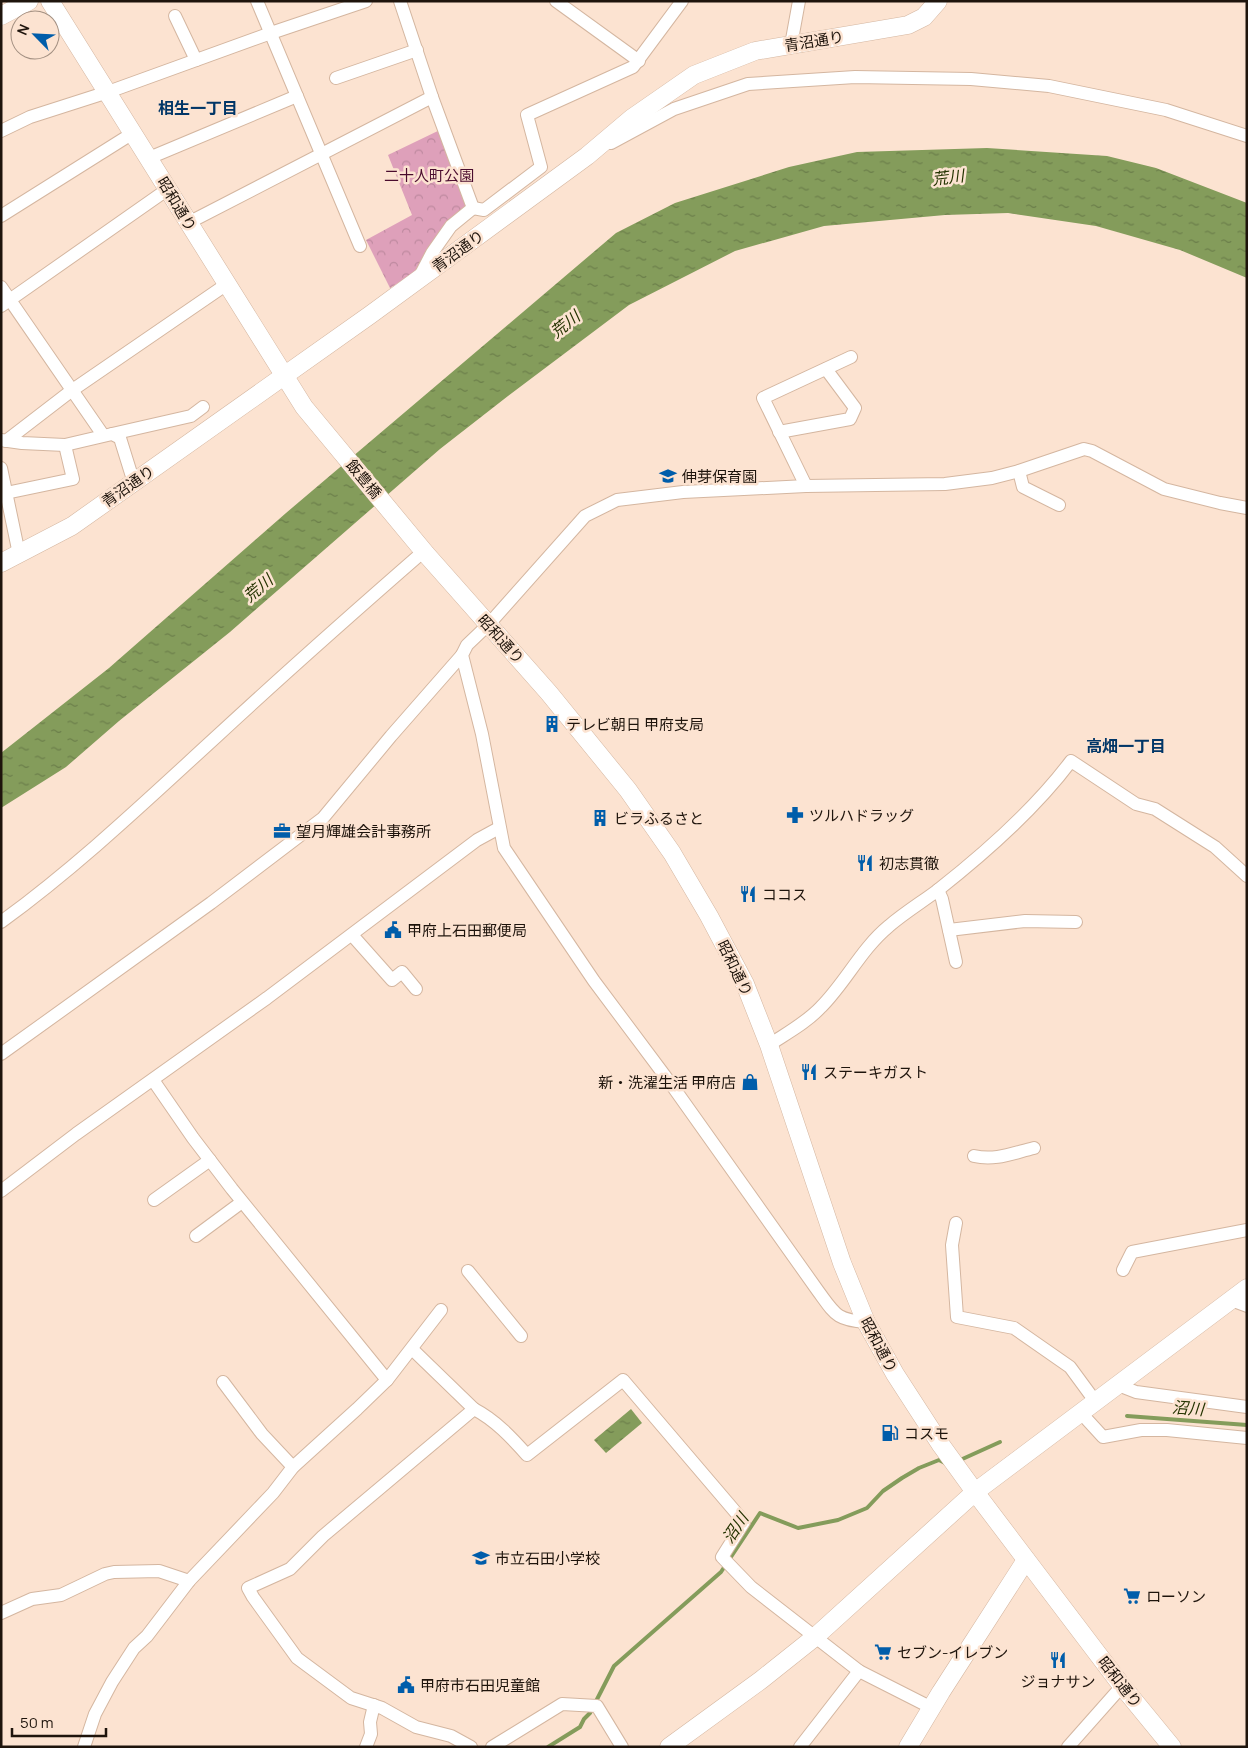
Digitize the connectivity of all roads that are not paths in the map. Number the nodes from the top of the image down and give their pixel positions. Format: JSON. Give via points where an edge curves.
{"nodes":[{"id":1,"x":29,"y":1,"type":"edge"},
{"id":2,"x":50,"y":1,"type":"edge"},
{"id":3,"x":257,"y":1,"type":"edge"},
{"id":4,"x":366,"y":1,"type":"edge"},
{"id":5,"x":400,"y":1,"type":"edge"},
{"id":6,"x":556,"y":1,"type":"edge"},
{"id":7,"x":682,"y":1,"type":"edge"},
{"id":8,"x":799,"y":1,"type":"edge"},
{"id":9,"x":938,"y":1,"type":"edge"},
{"id":10,"x":1,"y":16,"type":"edge"},
{"id":11,"x":175,"y":16,"type":"dead end"},
{"id":12,"x":271,"y":33,"type":"junction"},
{"id":13,"x":791,"y":45,"type":"junction"},
{"id":14,"x":417,"y":50,"type":"junction"},
{"id":15,"x":196,"y":60,"type":"junction"},
{"id":16,"x":639,"y":61,"type":"junction"},
{"id":17,"x":336,"y":78,"type":"dead end"},
{"id":18,"x":108,"y":92,"type":"junction"},
{"id":19,"x":297,"y":96,"type":"junction"},
{"id":20,"x":432,"y":97,"type":"junction"},
{"id":21,"x":1,"y":131,"type":"edge"},
{"id":22,"x":133,"y":133,"type":"junction"},
{"id":23,"x":1247,"y":136,"type":"edge"},
{"id":24,"x":321,"y":154,"type":"junction"},
{"id":25,"x":587,"y":156,"type":"junction"},
{"id":26,"x":149,"y":158,"type":"junction"},
{"id":27,"x":168,"y":189,"type":"junction"},
{"id":28,"x":473,"y":208,"type":"junction"},
{"id":29,"x":1,"y":216,"type":"edge"},
{"id":30,"x":188,"y":223,"type":"junction"},
{"id":31,"x":360,"y":246,"type":"dead end"},
{"id":32,"x":418,"y":280,"type":"junction"},
{"id":33,"x":227,"y":284,"type":"junction"},
{"id":34,"x":1,"y":287,"type":"edge"},
{"id":35,"x":6,"y":303,"type":"edge"},
{"id":36,"x":851,"y":357,"type":"dead end"},
{"id":37,"x":826,"y":369,"type":"junction"},
{"id":38,"x":285,"y":376,"type":"junction"},
{"id":39,"x":71,"y":391,"type":"junction"},
{"id":40,"x":203,"y":407,"type":"dead end"},
{"id":41,"x":304,"y":407,"type":"joint"},
{"id":42,"x":779,"y":432,"type":"junction"},
{"id":43,"x":107,"y":434,"type":"junction"},
{"id":44,"x":3,"y":441,"type":"edge"},
{"id":45,"x":65,"y":445,"type":"junction"},
{"id":46,"x":1,"y":468,"type":"edge"},
{"id":47,"x":1019,"y":471,"type":"junction"},
{"id":48,"x":134,"y":482,"type":"junction"},
{"id":49,"x":806,"y":486,"type":"junction"},
{"id":50,"x":6,"y":494,"type":"junction"},
{"id":51,"x":1059,"y":505,"type":"dead end"},
{"id":52,"x":1247,"y":508,"type":"edge"},
{"id":53,"x":424,"y":551,"type":"junction"},
{"id":54,"x":19,"y":554,"type":"junction"},
{"id":55,"x":1,"y":563,"type":"edge"},
{"id":56,"x":488,"y":624,"type":"junction"},
{"id":57,"x":462,"y":655,"type":"junction"},
{"id":58,"x":499,"y":828,"type":"junction"},
{"id":59,"x":1247,"y":876,"type":"edge"},
{"id":60,"x":938,"y":890,"type":"junction"},
{"id":61,"x":1,"y":922,"type":"edge"},
{"id":62,"x":1076,"y":922,"type":"dead end"},
{"id":63,"x":949,"y":930,"type":"junction"},
{"id":64,"x":352,"y":935,"type":"junction"},
{"id":65,"x":956,"y":962,"type":"dead end"},
{"id":66,"x":416,"y":989,"type":"dead end"},
{"id":67,"x":769,"y":1045,"type":"junction"},
{"id":68,"x":1,"y":1054,"type":"edge"},
{"id":69,"x":153,"y":1080,"type":"junction"},
{"id":70,"x":1034,"y":1148,"type":"dead end"},
{"id":71,"x":974,"y":1156,"type":"dead end"},
{"id":72,"x":210,"y":1160,"type":"junction"},
{"id":73,"x":1,"y":1191,"type":"edge"},
{"id":74,"x":154,"y":1200,"type":"dead end"},
{"id":75,"x":242,"y":1202,"type":"junction"},
{"id":76,"x":956,"y":1223,"type":"dead end"},
{"id":77,"x":1247,"y":1230,"type":"edge"},
{"id":78,"x":196,"y":1236,"type":"dead end"},
{"id":79,"x":1123,"y":1270,"type":"dead end"},
{"id":80,"x":468,"y":1271,"type":"dead end"},
{"id":81,"x":1247,"y":1288,"type":"edge"},
{"id":82,"x":1239,"y":1303,"type":"edge"},
{"id":83,"x":441,"y":1310,"type":"dead end"},
{"id":84,"x":866,"y":1322,"type":"junction"},
{"id":85,"x":521,"y":1336,"type":"dead end"},
{"id":86,"x":412,"y":1349,"type":"junction"},
{"id":87,"x":387,"y":1380,"type":"junction"},
{"id":88,"x":223,"y":1382,"type":"dead end"},
{"id":89,"x":1118,"y":1385,"type":"junction"},
{"id":90,"x":1095,"y":1401,"type":"junction"},
{"id":91,"x":1247,"y":1407,"type":"edge"},
{"id":92,"x":474,"y":1409,"type":"junction"},
{"id":93,"x":1081,"y":1413,"type":"junction"},
{"id":94,"x":1247,"y":1438,"type":"edge"},
{"id":95,"x":293,"y":1468,"type":"junction"},
{"id":96,"x":975,"y":1492,"type":"junction"},
{"id":97,"x":1026,"y":1560,"type":"junction"},
{"id":98,"x":189,"y":1581,"type":"junction"},
{"id":99,"x":1,"y":1613,"type":"edge"},
{"id":100,"x":815,"y":1637,"type":"junction"},
{"id":101,"x":859,"y":1671,"type":"junction"},
{"id":102,"x":1122,"y":1686,"type":"junction"},
{"id":103,"x":374,"y":1706,"type":"junction"},
{"id":104,"x":932,"y":1708,"type":"junction"},
{"id":105,"x":84,"y":1747,"type":"edge"},
{"id":106,"x":366,"y":1747,"type":"edge"},
{"id":107,"x":471,"y":1747,"type":"edge"},
{"id":108,"x":492,"y":1747,"type":"edge"},
{"id":109,"x":622,"y":1747,"type":"edge"},
{"id":110,"x":669,"y":1747,"type":"edge"},
{"id":111,"x":800,"y":1747,"type":"edge"},
{"id":112,"x":908,"y":1747,"type":"edge"},
{"id":113,"x":1068,"y":1747,"type":"edge"},
{"id":114,"x":1172,"y":1747,"type":"edge"}],
"edges":[{"from":1,"to":10,"type":"street"},
{"from":2,"to":18,"type":"street","name":"昭和通り"},
{"from":3,"to":12,"type":"street"},
{"from":4,"to":12,"type":"street"},
{"from":5,"to":14,"type":"street"},
{"from":6,"to":16,"type":"street"},
{"from":7,"to":16,"type":"street"},
{"from":8,"to":13,"type":"street"},
{"from":9,"to":13,"type":"street","name":"青沼通り","via":[[924,16],[908,25]]},
{"from":11,"to":15,"type":"street"},
{"from":12,"to":15,"type":"street"},
{"from":12,"to":19,"type":"street"},
{"from":13,"to":25,"type":"street","name":"青沼通り","via":[[755,50],[694,75],[632,118]]},
{"from":14,"to":17,"type":"street"},
{"from":14,"to":20,"type":"street"},
{"from":15,"to":18,"type":"street"},
{"from":16,"to":28,"type":"street","via":[[526,115],[542,166],[484,210]]},
{"from":18,"to":21,"type":"street","via":[[30,117]]},
{"from":18,"to":22,"type":"street","name":"昭和通り"},
{"from":19,"to":24,"type":"street"},
{"from":19,"to":26,"type":"street"},
{"from":20,"to":24,"type":"street"},
{"from":20,"to":28,"type":"street"},
{"from":22,"to":26,"type":"street","name":"昭和通り"},
{"from":22,"to":29,"type":"street"},
{"from":23,"to":25,"type":"street","via":[[1166,110],[1050,86],[971,79],[855,77],[748,84],[674,109]]},
{"from":24,"to":30,"type":"street"},
{"from":24,"to":31,"type":"street"},
{"from":25,"to":32,"type":"street","name":"青沼通り"},
{"from":26,"to":27,"type":"street","name":"昭和通り"},
{"from":27,"to":30,"type":"street","name":"昭和通り"},
{"from":27,"to":35,"type":"street"},
{"from":28,"to":32,"type":"street","via":[[451,226]]},
{"from":30,"to":33,"type":"street","name":"昭和通り"},
{"from":32,"to":38,"type":"street","name":"青沼通り"},
{"from":33,"to":38,"type":"street","name":"昭和通り"},
{"from":33,"to":39,"type":"street"},
{"from":34,"to":35,"type":"street"},
{"from":35,"to":39,"type":"street"},
{"from":36,"to":37,"type":"street"},
{"from":37,"to":42,"type":"street","via":[[763,398]]},
{"from":37,"to":42,"type":"street","via":[[855,408],[850,419]]},
{"from":38,"to":41,"type":"street","name":"昭和通り"},
{"from":38,"to":48,"type":"street","name":"青沼通り"},
{"from":39,"to":43,"type":"street"},
{"from":39,"to":44,"type":"street"},
{"from":40,"to":43,"type":"street","via":[[191,416]]},
{"from":41,"to":53,"type":"street","name":"飯豊橋"},
{"from":42,"to":49,"type":"street"},
{"from":43,"to":45,"type":"street"},
{"from":43,"to":48,"type":"street","via":[[120,438]]},
{"from":44,"to":45,"type":"street"},
{"from":45,"to":50,"type":"street","via":[[72,479]]},
{"from":46,"to":50,"type":"street"},
{"from":47,"to":49,"type":"street","via":[[945,484]]},
{"from":47,"to":51,"type":"street","via":[[1023,487]]},
{"from":47,"to":52,"type":"street","via":[[1084,449],[1164,489]]},
{"from":48,"to":54,"type":"street","name":"青沼通り","via":[[72,526]]},
{"from":49,"to":56,"type":"street","via":[[683,492],[617,500],[585,516]]},
{"from":50,"to":54,"type":"street"},
{"from":53,"to":56,"type":"street","name":"昭和通り"},
{"from":53,"to":61,"type":"street","via":[[107,837]]},
{"from":54,"to":55,"type":"street","name":"青沼通り"},
{"from":56,"to":57,"type":"street","via":[[467,645]]},
{"from":56,"to":67,"type":"street","name":"昭和通り","via":[[549,693],[648,817],[709,916],[744,984]]},
{"from":57,"to":58,"type":"street","via":[[482,734]]},
{"from":57,"to":68,"type":"street","via":[[322,818],[211,903]]},
{"from":58,"to":64,"type":"street","via":[[477,840]]},
{"from":58,"to":84,"type":"street","via":[[504,848],[521,875],[818,1292],[836,1315],[848,1321]]},
{"from":59,"to":60,"type":"street","via":[[1215,847],[1155,809],[1136,804],[1071,761],[1058,779],[995,842]]},
{"from":60,"to":63,"type":"street"},
{"from":60,"to":67,"type":"street","via":[[889,925],[865,950],[821,1007]]},
{"from":62,"to":63,"type":"street","via":[[1025,921]]},
{"from":63,"to":65,"type":"street"},
{"from":64,"to":66,"type":"street","via":[[392,980],[402,972]]},
{"from":64,"to":69,"type":"street"},
{"from":67,"to":84,"type":"street","name":"昭和通り","via":[[842,1262]]},
{"from":69,"to":72,"type":"street"},
{"from":69,"to":73,"type":"street"},
{"from":70,"to":71,"type":"street","via":[[1003,1157],[984,1159]]},
{"from":72,"to":74,"type":"street"},
{"from":72,"to":75,"type":"street"},
{"from":75,"to":78,"type":"street"},
{"from":75,"to":87,"type":"street"},
{"from":76,"to":90,"type":"street","via":[[952,1245],[957,1317],[1014,1328],[1070,1367]]},
{"from":77,"to":79,"type":"street","via":[[1132,1252]]},
{"from":80,"to":85,"type":"street"},
{"from":81,"to":82,"type":"street"},
{"from":82,"to":89,"type":"street"},
{"from":83,"to":86,"type":"street"},
{"from":84,"to":96,"type":"street","name":"昭和通り","via":[[895,1374]]},
{"from":86,"to":87,"type":"street"},
{"from":86,"to":92,"type":"street"},
{"from":87,"to":95,"type":"street"},
{"from":88,"to":95,"type":"street","via":[[262,1434]]},
{"from":89,"to":90,"type":"street"},
{"from":89,"to":91,"type":"street","via":[[1136,1392]]},
{"from":90,"to":93,"type":"street"},
{"from":92,"to":100,"type":"street","via":[[509,1434],[527,1456],[623,1380],[744,1522],[722,1557],[751,1587]]},
{"from":92,"to":103,"type":"street","via":[[323,1536],[290,1569],[248,1588],[298,1658],[351,1698]]},
{"from":93,"to":94,"type":"street","via":[[1103,1437],[1141,1430],[1167,1430]]},
{"from":93,"to":96,"type":"street"},
{"from":95,"to":98,"type":"street"},
{"from":96,"to":97,"type":"street","name":"昭和通り"},
{"from":96,"to":100,"type":"street"},
{"from":97,"to":102,"type":"street","name":"昭和通り"},
{"from":97,"to":104,"type":"street"},
{"from":98,"to":99,"type":"street","via":[[159,1571],[114,1572],[61,1595],[32,1599]]},
{"from":98,"to":105,"type":"street","via":[[134,1648],[112,1682],[95,1714]]},
{"from":100,"to":101,"type":"street"},
{"from":100,"to":110,"type":"street"},
{"from":101,"to":104,"type":"street"},
{"from":101,"to":111,"type":"street"},
{"from":102,"to":113,"type":"street"},
{"from":102,"to":114,"type":"street","name":"昭和通り"},
{"from":103,"to":106,"type":"street"},
{"from":103,"to":107,"type":"street","via":[[416,1727],[451,1736]]},
{"from":104,"to":112,"type":"street"},
{"from":108,"to":109,"type":"street","via":[[562,1704],[597,1706]]}]}
